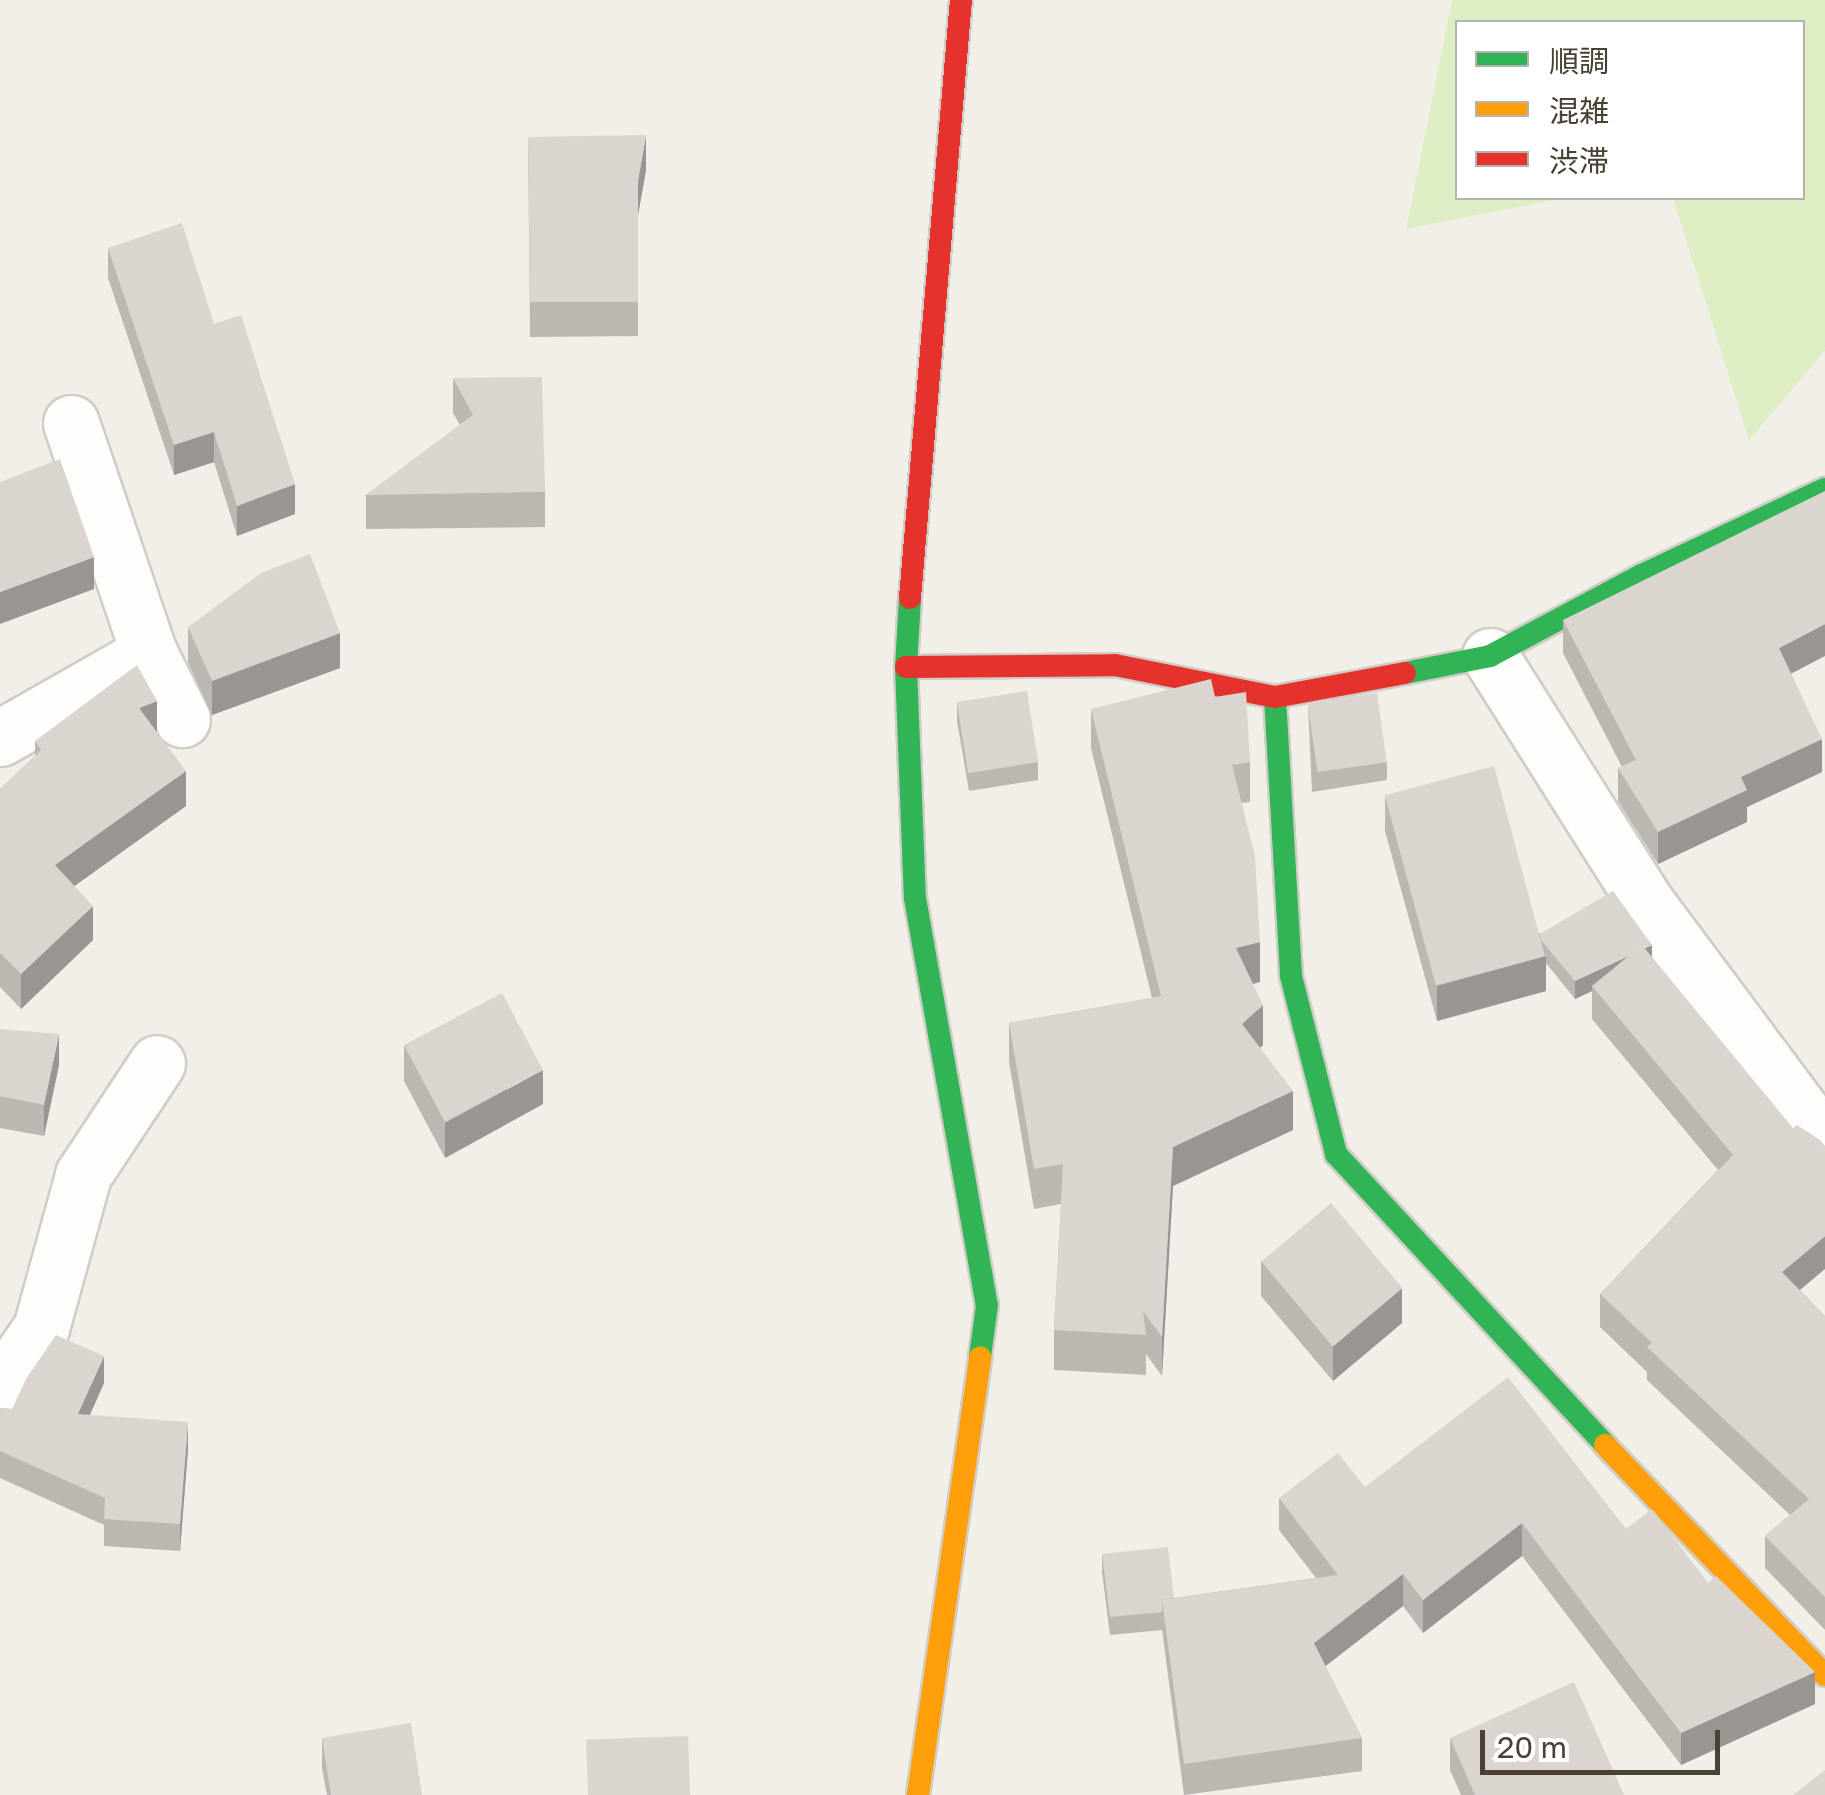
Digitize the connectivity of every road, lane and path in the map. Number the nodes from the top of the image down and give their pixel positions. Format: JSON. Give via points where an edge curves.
{"nodes":[{"id":1,"x":961,"y":0,"type":"edge"},
{"id":2,"x":71,"y":424,"type":"dead end"},
{"id":3,"x":1825,"y":489,"type":"edge"},
{"id":4,"x":149,"y":653,"type":"junction"},
{"id":5,"x":1490,"y":656,"type":"junction"},
{"id":6,"x":906,"y":668,"type":"junction"},
{"id":7,"x":1275,"y":698,"type":"junction"},
{"id":8,"x":182,"y":719,"type":"dead end"},
{"id":9,"x":0,"y":738,"type":"edge"},
{"id":10,"x":157,"y":1063,"type":"dead end"},
{"id":11,"x":1825,"y":1143,"type":"edge"},
{"id":12,"x":0,"y":1388,"type":"edge"},
{"id":13,"x":1825,"y":1675,"type":"edge"},
{"id":14,"x":918,"y":1795,"type":"edge"}],
"edges":[{"from":1,"to":6,"type":"street"},
{"from":2,"to":4,"type":"street"},
{"from":3,"to":5,"type":"street"},
{"from":4,"to":8,"type":"street"},
{"from":4,"to":9,"type":"street"},
{"from":5,"to":7,"type":"street"},
{"from":5,"to":11,"type":"street","via":[[1644,900]]},
{"from":6,"to":7,"type":"street","via":[[1115,665]]},
{"from":6,"to":14,"type":"street","via":[[915,898],[988,1305]]},
{"from":7,"to":13,"type":"street","via":[[1291,976],[1336,1154]]},
{"from":10,"to":12,"type":"street","via":[[83,1175],[41,1328]]}]}
